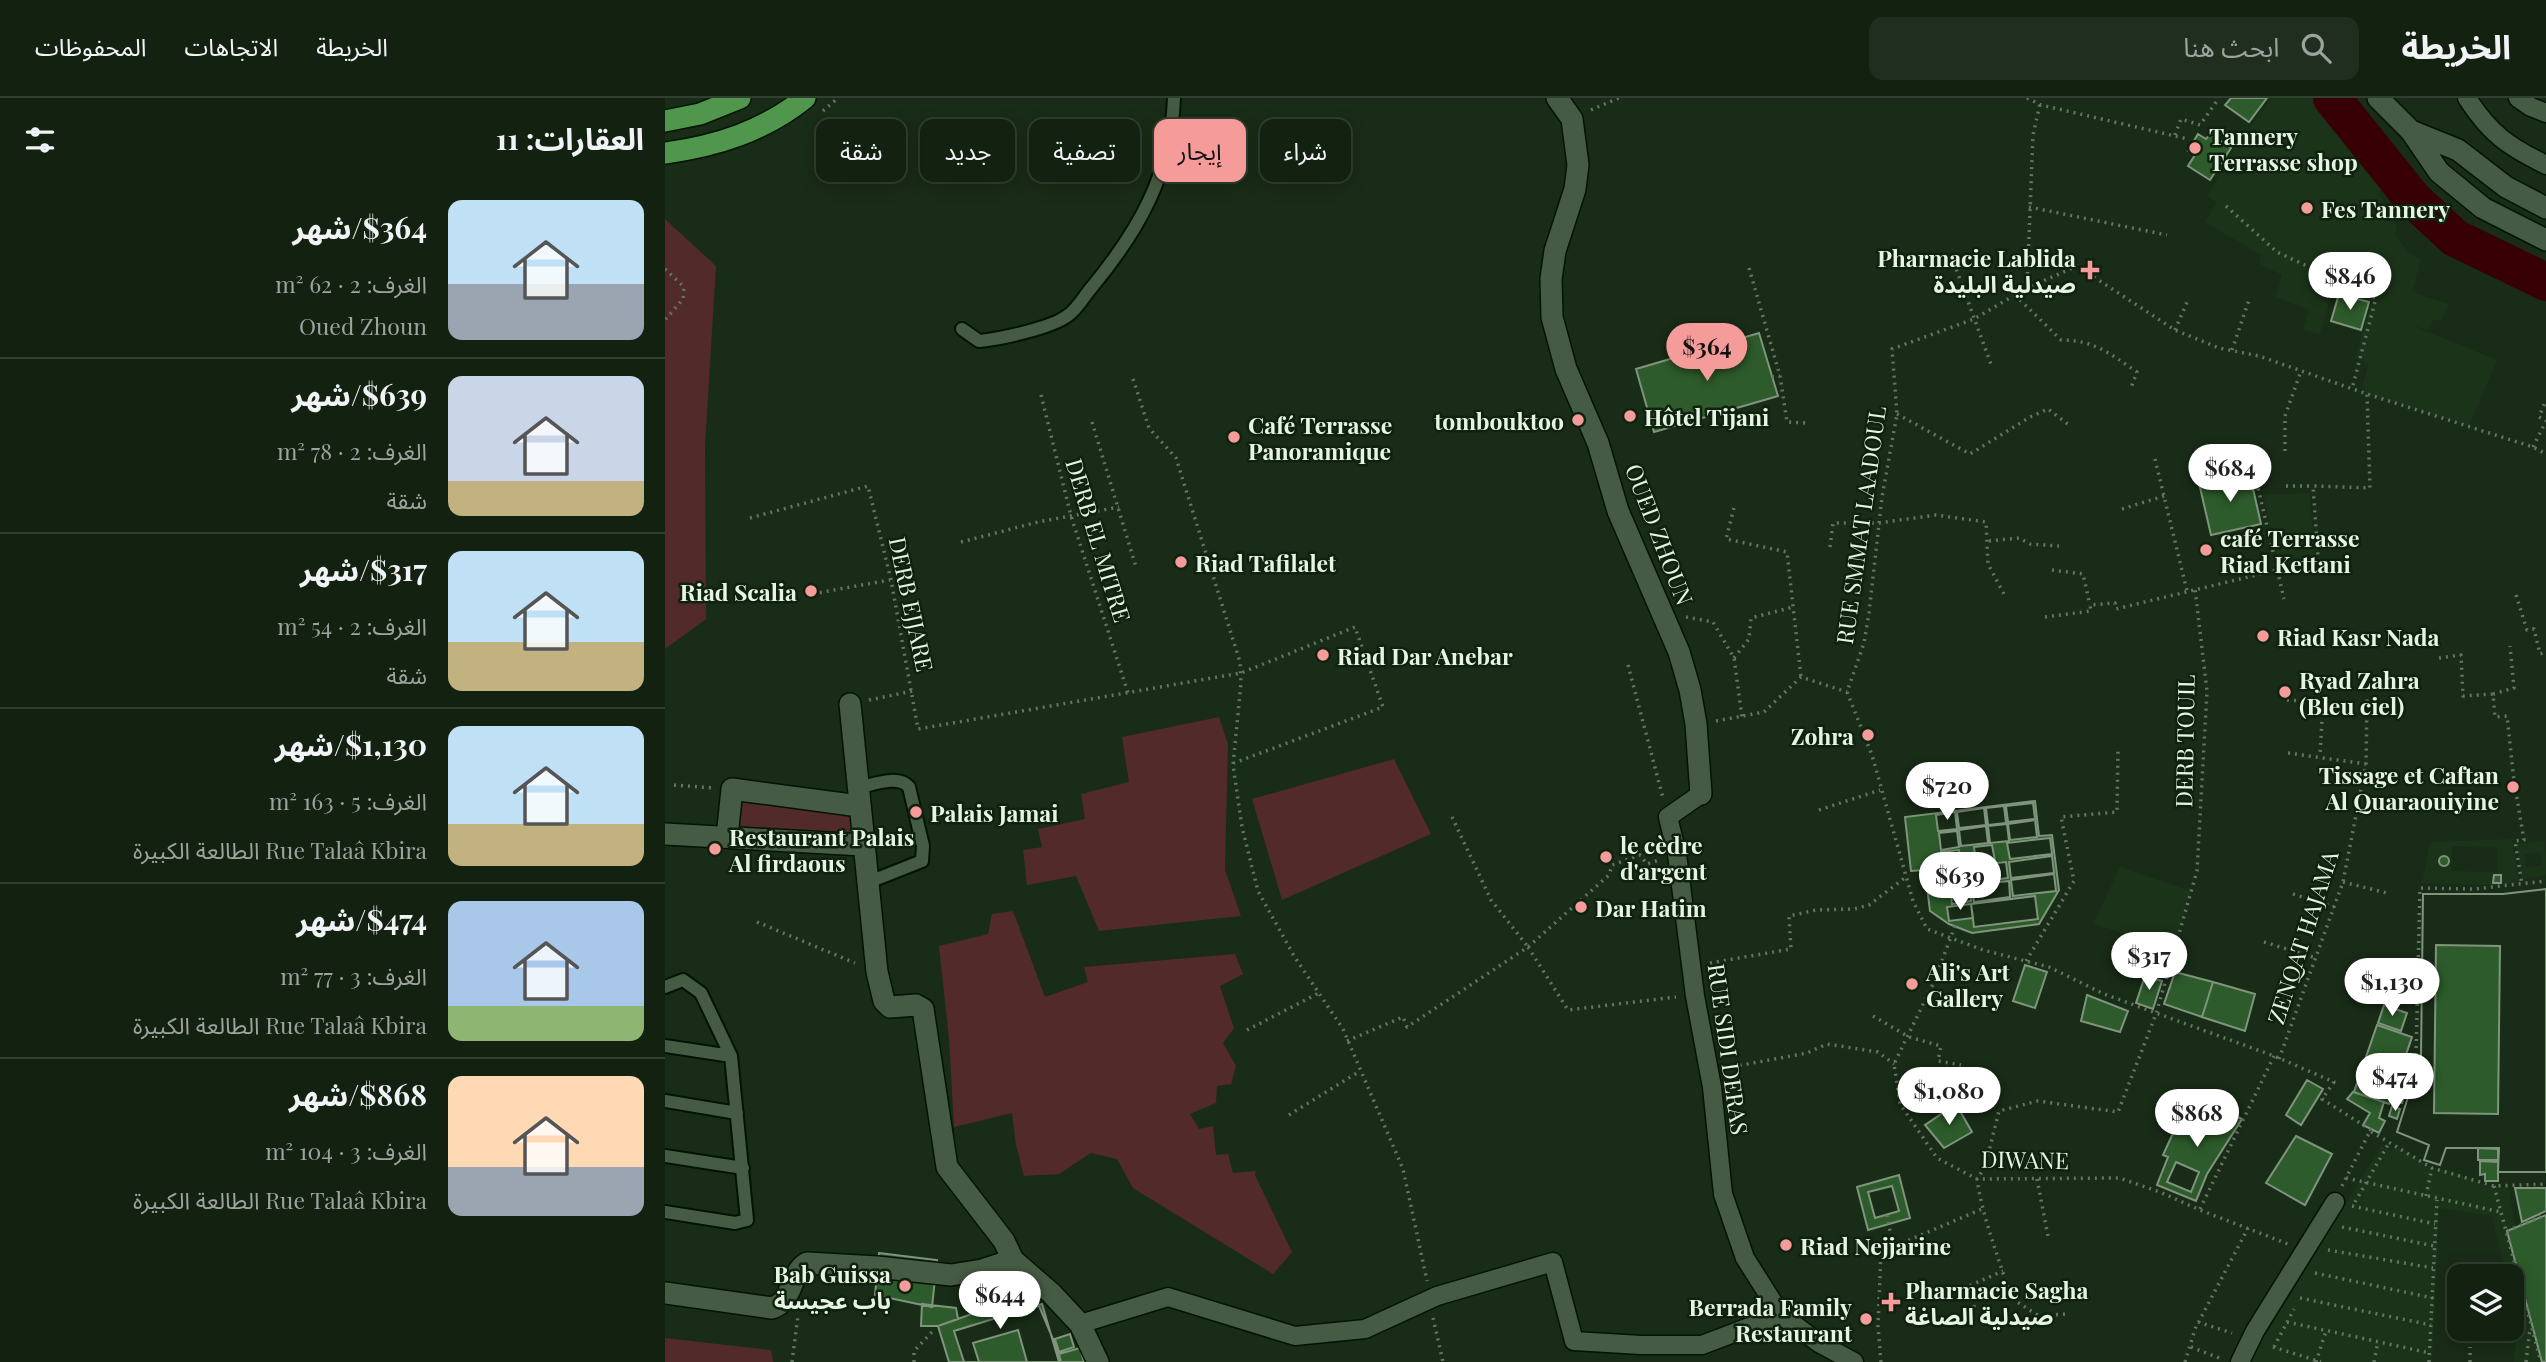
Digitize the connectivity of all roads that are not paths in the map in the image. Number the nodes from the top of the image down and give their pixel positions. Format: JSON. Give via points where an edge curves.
{"nodes":[{"id":1,"x":740,"y":98,"type":"edge"},
{"id":2,"x":805,"y":98,"type":"edge"},
{"id":3,"x":1174,"y":98,"type":"edge"},
{"id":4,"x":1557,"y":98,"type":"edge"},
{"id":5,"x":2467,"y":98,"type":"edge"},
{"id":6,"x":2518,"y":98,"type":"edge"},
{"id":7,"x":2384,"y":100,"type":"edge"},
{"id":8,"x":2546,"y":113,"type":"edge"},
{"id":9,"x":665,"y":121,"type":"edge"},
{"id":10,"x":2411,"y":131,"type":"junction"},
{"id":11,"x":665,"y":153,"type":"edge"},
{"id":12,"x":2546,"y":165,"type":"edge"},
{"id":13,"x":2546,"y":208,"type":"edge"},
{"id":14,"x":2546,"y":240,"type":"edge"},
{"id":15,"x":962,"y":329,"type":"dead end"},
{"id":16,"x":850,"y":704,"type":"road end"},
{"id":17,"x":1701,"y":794,"type":"joint"},
{"id":18,"x":858,"y":797,"type":"junction"},
{"id":19,"x":667,"y":836,"type":"edge"},
{"id":20,"x":727,"y":837,"type":"junction"},
{"id":21,"x":863,"y":845,"type":"junction"},
{"id":22,"x":869,"y":882,"type":"junction"},
{"id":23,"x":665,"y":987,"type":"edge"},
{"id":24,"x":665,"y":1046,"type":"edge"},
{"id":25,"x":731,"y":1056,"type":"junction"},
{"id":26,"x":665,"y":1101,"type":"edge"},
{"id":27,"x":737,"y":1113,"type":"junction"},
{"id":28,"x":665,"y":1156,"type":"edge"},
{"id":29,"x":743,"y":1168,"type":"junction"},
{"id":30,"x":2335,"y":1202,"type":"road end"},
{"id":31,"x":665,"y":1212,"type":"edge"},
{"id":32,"x":1013,"y":1260,"type":"junction"},
{"id":33,"x":665,"y":1293,"type":"edge"},
{"id":34,"x":1781,"y":1315,"type":"junction"},
{"id":35,"x":1080,"y":1324,"type":"junction"},
{"id":36,"x":1098,"y":1362,"type":"edge"},
{"id":37,"x":1854,"y":1362,"type":"edge"},
{"id":38,"x":2240,"y":1362,"type":"edge"}],
"edges":[{"from":1,"to":9,"type":"main road","via":[[700,114]]},
{"from":2,"to":11,"type":"main road","via":[[745,134]]},
{"from":3,"to":15,"type":"lane","via":[[1168,152],[1134,232],[1068,316],[1032,330],[979,341]]},
{"from":4,"to":17,"type":"street","name":"OUED ZHOUN","via":[[1572,119],[1578,165],[1555,251],[1552,317],[1618,511],[1679,652],[1696,724]]},
{"from":5,"to":12,"type":"street","via":[[2489,129]]},
{"from":6,"to":8,"type":"street"},
{"from":7,"to":10,"type":"street"},
{"from":10,"to":13,"type":"street","via":[[2458,150],[2506,187]]},
{"from":10,"to":14,"type":"street","via":[[2439,172],[2483,208]]},
{"from":16,"to":18,"type":"street"},
{"from":17,"to":34,"type":"street","name":"RUE SIDI DERAS","via":[[1668,817],[1710,1072],[1723,1194],[1745,1258]]},
{"from":18,"to":20,"type":"street","via":[[732,789]]},
{"from":18,"to":21,"type":"street"},
{"from":18,"to":22,"type":"lane","via":[[897,780],[906,783],[924,854],[914,866]]},
{"from":19,"to":20,"type":"street"},
{"from":20,"to":21,"type":"street"},
{"from":21,"to":22,"type":"street"},
{"from":22,"to":32,"type":"street","via":[[877,972],[886,1005],[923,1009],[947,1167],[1004,1241]]},
{"from":23,"to":25,"type":"lane","via":[[683,981],[701,993]]},
{"from":24,"to":25,"type":"lane"},
{"from":25,"to":27,"type":"lane"},
{"from":26,"to":27,"type":"lane"},
{"from":27,"to":29,"type":"lane"},
{"from":28,"to":29,"type":"lane"},
{"from":29,"to":31,"type":"lane","via":[[747,1220],[735,1223]]},
{"from":30,"to":38,"type":"street"},
{"from":32,"to":33,"type":"street","via":[[951,1275],[812,1261],[801,1266],[786,1299],[772,1308]]},
{"from":32,"to":35,"type":"street"},
{"from":34,"to":35,"type":"street","via":[[1702,1345],[1574,1341],[1553,1262],[1431,1299],[1365,1329],[1295,1336],[1168,1297]]},
{"from":34,"to":37,"type":"street"},
{"from":35,"to":36,"type":"street"}]}
